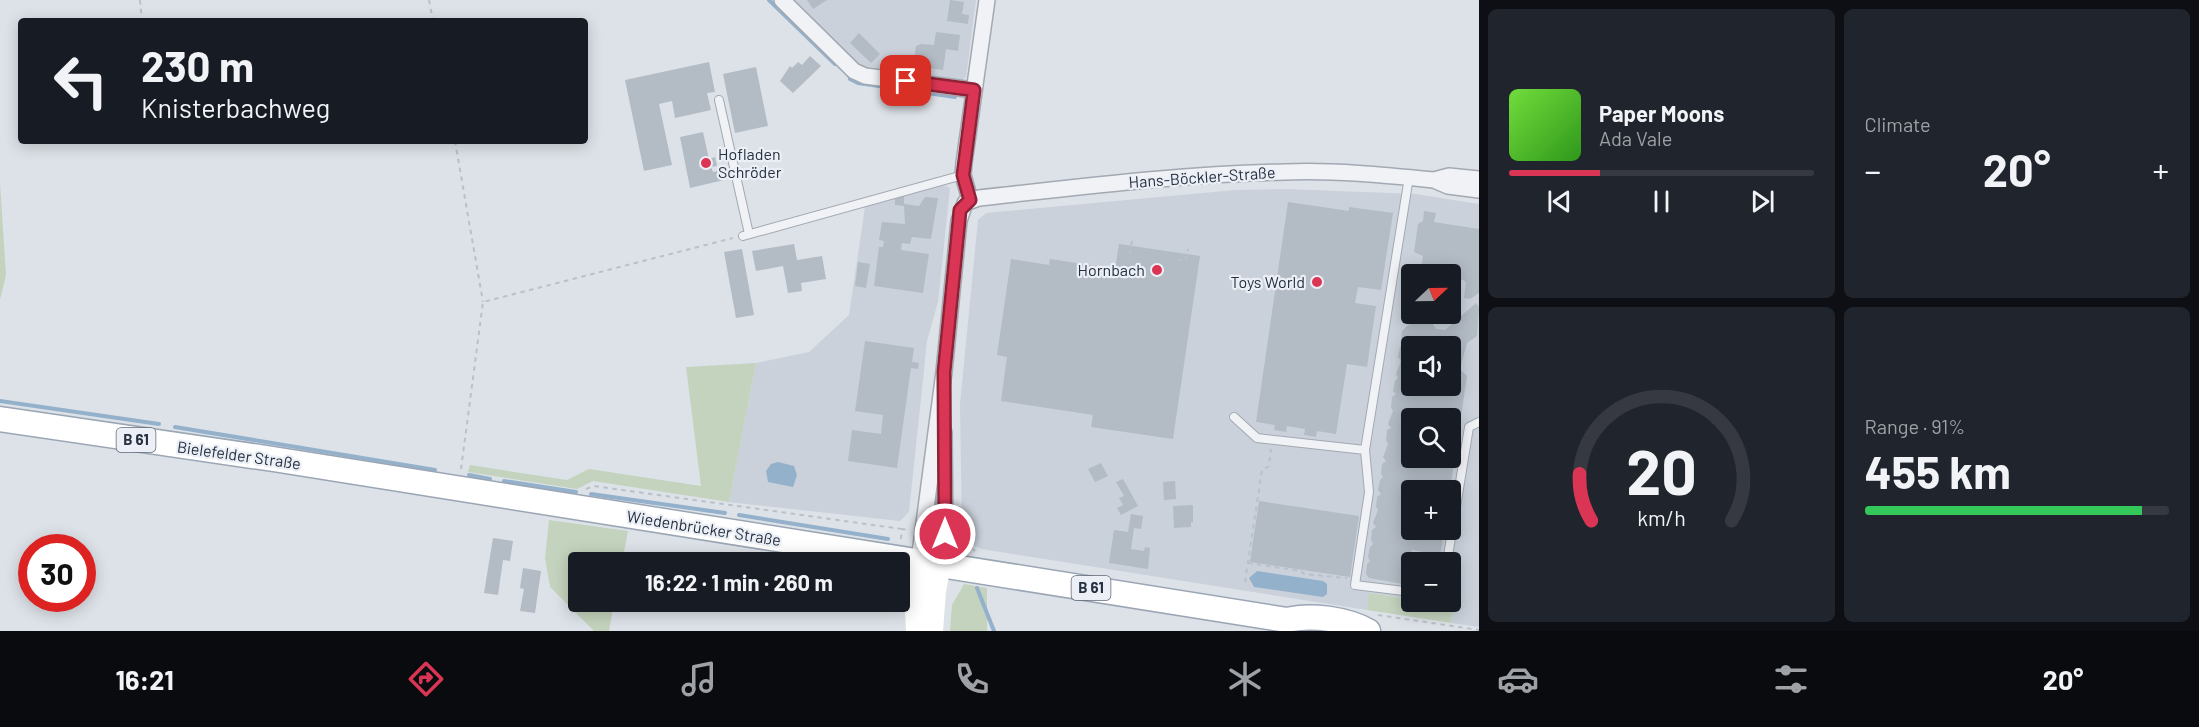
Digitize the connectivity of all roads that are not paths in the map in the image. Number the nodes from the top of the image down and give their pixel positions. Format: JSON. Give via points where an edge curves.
{"nodes":[{"id":1,"x":782,"y":0,"type":"edge"},
{"id":2,"x":987,"y":0,"type":"edge"},
{"id":3,"x":974,"y":90,"type":"junction"},
{"id":4,"x":719,"y":100,"type":"dead end"},
{"id":5,"x":963,"y":175,"type":"junction"},
{"id":6,"x":1408,"y":177,"type":"junction"},
{"id":7,"x":1479,"y":179,"type":"edge"},
{"id":8,"x":1434,"y":180,"type":"junction"},
{"id":9,"x":1479,"y":190,"type":"edge"},
{"id":10,"x":970,"y":200,"type":"junction"},
{"id":11,"x":944,"y":372,"type":"junction"},
{"id":12,"x":1234,"y":417,"type":"dead end"},
{"id":13,"x":0,"y":419,"type":"edge"},
{"id":14,"x":1479,"y":422,"type":"edge"},
{"id":15,"x":1365,"y":450,"type":"junction"},
{"id":16,"x":450,"y":488,"type":"joint"},
{"id":17,"x":1449,"y":552,"type":"edge"},
{"id":18,"x":930,"y":562,"type":"junction"},
{"id":19,"x":1401,"y":591,"type":"edge"},
{"id":20,"x":1287,"y":620,"type":"junction"},
{"id":21,"x":917,"y":631,"type":"edge"},
{"id":22,"x":932,"y":631,"type":"edge"},
{"id":23,"x":1312,"y":631,"type":"edge"},
{"id":24,"x":1368,"y":631,"type":"edge"}],
"edges":[{"from":1,"to":3,"type":"street","via":[[854,71],[865,76]]},
{"from":2,"to":3,"type":"street"},
{"from":3,"to":5,"type":"street"},
{"from":4,"to":5,"type":"lane","via":[[746,235]]},
{"from":5,"to":10,"type":"street"},
{"from":6,"to":8,"type":"street","name":"Hans-Böckler-Straße"},
{"from":6,"to":10,"type":"street","name":"Hans-Böckler-Straße","via":[[1286,171],[1165,177]]},
{"from":6,"to":15,"type":"lane"},
{"from":7,"to":8,"type":"street","name":"Hans-Böckler-Straße","via":[[1449,176]]},
{"from":8,"to":9,"type":"street","name":"Hans-Böckler-Straße"},
{"from":10,"to":11,"type":"street","via":[[960,210]]},
{"from":11,"to":18,"type":"street"},
{"from":11,"to":18,"type":"street","via":[[945,534]]},
{"from":12,"to":15,"type":"lane","via":[[1257,438]]},
{"from":13,"to":16,"type":"main road","name":"Bielefelder Straße","number":"B 61"},
{"from":14,"to":17,"type":"lane","via":[[1469,427]]},
{"from":15,"to":19,"type":"lane","via":[[1369,492],[1355,585]]},
{"from":16,"to":18,"type":"main road","name":"Wiedenbrücker Straße","number":"B 61","via":[[578,502]]},
{"from":18,"to":20,"type":"main road","name":"Wiedenbrücker Straße","number":"B 61"},
{"from":18,"to":21,"type":"main road","via":[[915,589]]},
{"from":18,"to":22,"type":"main road","via":[[935,591]]},
{"from":20,"to":23,"type":"main road","name":"Wiedenbrücker Straße","number":"B 61","via":[[1300,629]]},
{"from":20,"to":24,"type":"main road","name":"Wiedenbrücker Straße","number":"B 61","via":[[1301,617],[1347,623]]}]}
